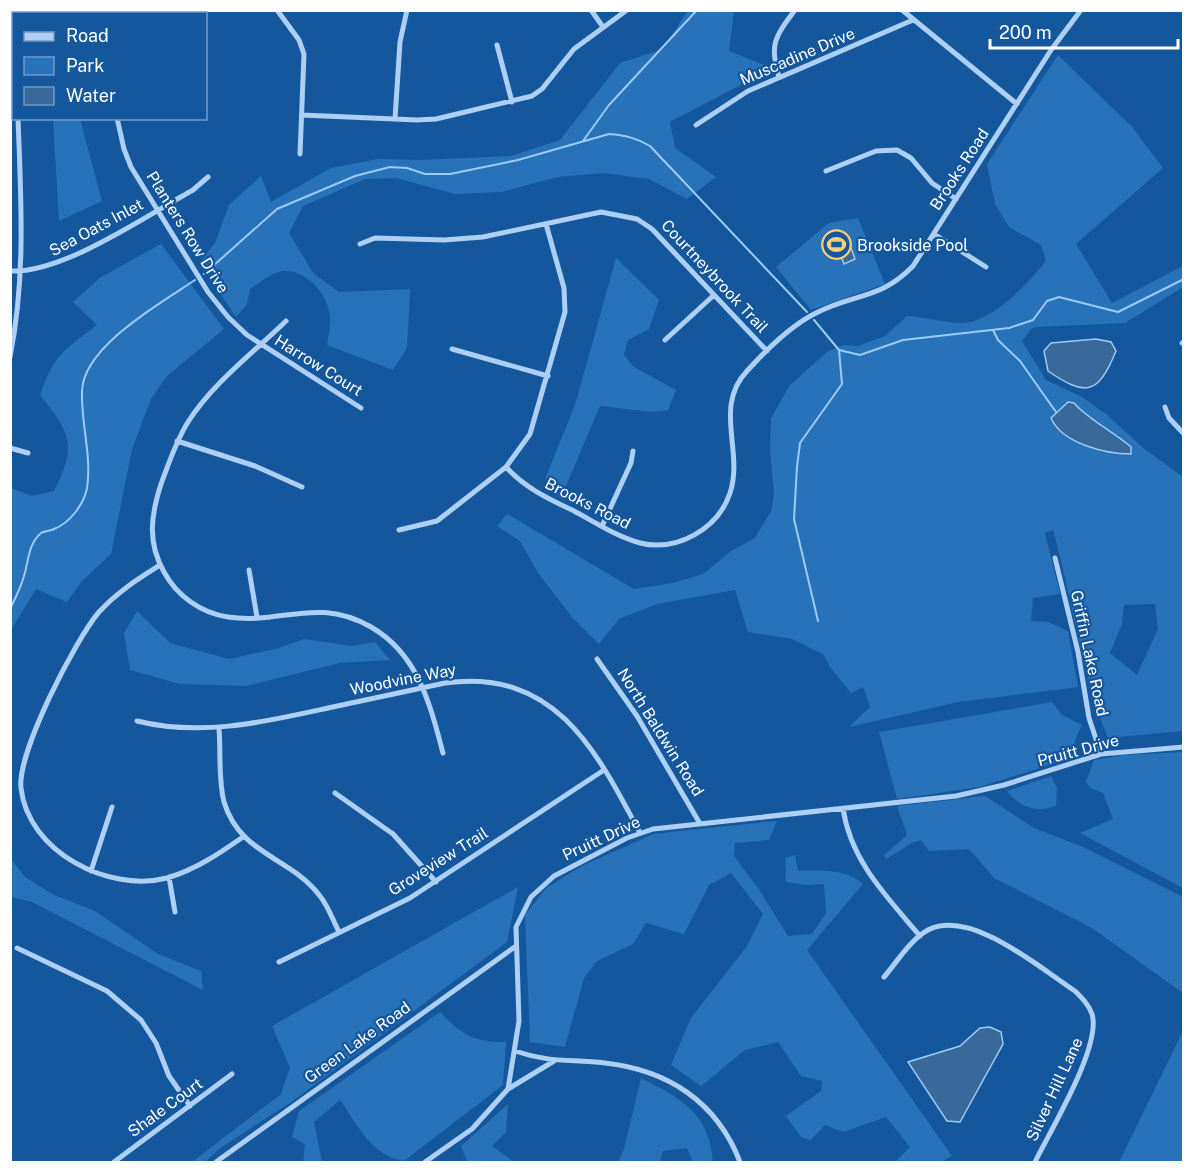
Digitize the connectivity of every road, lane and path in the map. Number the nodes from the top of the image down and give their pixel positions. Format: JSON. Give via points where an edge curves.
{"nodes":[{"id":1,"x":277,"y":10,"type":"edge"},
{"id":2,"x":407,"y":10,"type":"edge"},
{"id":3,"x":591,"y":10,"type":"edge"},
{"id":4,"x":627,"y":10,"type":"edge"},
{"id":5,"x":795,"y":10,"type":"edge"},
{"id":6,"x":902,"y":10,"type":"edge"},
{"id":7,"x":1068,"y":10,"type":"edge"},
{"id":8,"x":1081,"y":10,"type":"edge"},
{"id":9,"x":1076,"y":17,"type":"junction"},
{"id":10,"x":913,"y":20,"type":"junction"},
{"id":11,"x":603,"y":27,"type":"junction"},
{"id":12,"x":497,"y":45,"type":"dead end"},
{"id":13,"x":778,"y":77,"type":"junction"},
{"id":14,"x":512,"y":102,"type":"junction"},
{"id":15,"x":1017,"y":104,"type":"junction"},
{"id":16,"x":302,"y":115,"type":"junction"},
{"id":17,"x":395,"y":119,"type":"junction"},
{"id":18,"x":18,"y":120,"type":"edge"},
{"id":19,"x":118,"y":120,"type":"edge"},
{"id":20,"x":696,"y":125,"type":"dead end"},
{"id":21,"x":300,"y":154,"type":"dead end"},
{"id":22,"x":826,"y":171,"type":"dead end"},
{"id":23,"x":208,"y":177,"type":"dead end"},
{"id":24,"x":956,"y":199,"type":"junction"},
{"id":25,"x":158,"y":210,"type":"junction"},
{"id":26,"x":546,"y":224,"type":"junction"},
{"id":27,"x":934,"y":234,"type":"junction"},
{"id":28,"x":360,"y":244,"type":"dead end"},
{"id":29,"x":986,"y":267,"type":"dead end"},
{"id":30,"x":10,"y":271,"type":"edge"},
{"id":31,"x":22,"y":272,"type":"junction"},
{"id":32,"x":714,"y":295,"type":"junction"},
{"id":33,"x":286,"y":321,"type":"dead end"},
{"id":34,"x":665,"y":340,"type":"dead end"},
{"id":35,"x":261,"y":345,"type":"junction"},
{"id":36,"x":452,"y":349,"type":"dead end"},
{"id":37,"x":767,"y":351,"type":"junction"},
{"id":38,"x":10,"y":357,"type":"edge"},
{"id":39,"x":548,"y":376,"type":"junction"},
{"id":40,"x":1165,"y":407,"type":"dead end"},
{"id":41,"x":362,"y":408,"type":"dead end"},
{"id":42,"x":1184,"y":434,"type":"edge"},
{"id":43,"x":177,"y":441,"type":"junction"},
{"id":44,"x":10,"y":448,"type":"edge"},
{"id":45,"x":633,"y":451,"type":"dead end"},
{"id":46,"x":28,"y":453,"type":"dead end"},
{"id":47,"x":506,"y":467,"type":"junction"},
{"id":48,"x":302,"y":487,"type":"dead end"},
{"id":49,"x":602,"y":526,"type":"junction"},
{"id":50,"x":399,"y":530,"type":"dead end"},
{"id":51,"x":1055,"y":558,"type":"dead end"},
{"id":52,"x":160,"y":565,"type":"junction"},
{"id":53,"x":249,"y":570,"type":"dead end"},
{"id":54,"x":257,"y":617,"type":"junction"},
{"id":55,"x":597,"y":659,"type":"dead end"},
{"id":56,"x":423,"y":688,"type":"junction"},
{"id":57,"x":136,"y":721,"type":"dead end"},
{"id":58,"x":219,"y":729,"type":"junction"},
{"id":59,"x":1184,"y":747,"type":"edge"},
{"id":60,"x":443,"y":753,"type":"dead end"},
{"id":61,"x":1101,"y":754,"type":"junction"},
{"id":62,"x":604,"y":770,"type":"junction"},
{"id":63,"x":335,"y":793,"type":"dead end"},
{"id":64,"x":112,"y":807,"type":"dead end"},
{"id":65,"x":843,"y":808,"type":"junction"},
{"id":66,"x":699,"y":822,"type":"junction"},
{"id":67,"x":640,"y":833,"type":"junction"},
{"id":68,"x":243,"y":837,"type":"junction"},
{"id":69,"x":91,"y":871,"type":"junction"},
{"id":70,"x":169,"y":877,"type":"junction"},
{"id":71,"x":436,"y":882,"type":"junction"},
{"id":72,"x":175,"y":912,"type":"dead end"},
{"id":73,"x":339,"y":932,"type":"junction"},
{"id":74,"x":920,"y":936,"type":"junction"},
{"id":75,"x":516,"y":946,"type":"junction"},
{"id":76,"x":17,"y":948,"type":"dead end"},
{"id":77,"x":279,"y":962,"type":"dead end"},
{"id":78,"x":884,"y":977,"type":"dead end"},
{"id":79,"x":515,"y":1051,"type":"junction"},
{"id":80,"x":554,"y":1061,"type":"junction"},
{"id":81,"x":232,"y":1074,"type":"dead end"},
{"id":82,"x":508,"y":1089,"type":"junction"},
{"id":83,"x":190,"y":1106,"type":"junction"},
{"id":84,"x":114,"y":1162,"type":"edge"},
{"id":85,"x":216,"y":1162,"type":"edge"},
{"id":86,"x":425,"y":1162,"type":"edge"},
{"id":87,"x":740,"y":1162,"type":"edge"},
{"id":88,"x":1035,"y":1162,"type":"edge"}],
"edges":[{"from":1,"to":16,"type":"street","via":[[299,40],[304,54]]},
{"from":2,"to":17,"type":"street","via":[[400,42]]},
{"from":3,"to":11,"type":"street"},
{"from":4,"to":11,"type":"street"},
{"from":5,"to":13,"type":"street","via":[[772,49]]},
{"from":6,"to":10,"type":"street"},
{"from":7,"to":9,"type":"street"},
{"from":8,"to":9,"type":"street","name":"Brooks Road"},
{"from":9,"to":15,"type":"street","name":"Brooks Road"},
{"from":10,"to":13,"type":"street","name":"Muscadine Drive"},
{"from":10,"to":15,"type":"street"},
{"from":11,"to":14,"type":"street","via":[[567,55],[538,93]]},
{"from":12,"to":14,"type":"street"},
{"from":13,"to":20,"type":"street","name":"Muscadine Drive","via":[[734,99]]},
{"from":14,"to":17,"type":"street","via":[[436,119]]},
{"from":15,"to":24,"type":"street","name":"Brooks Road"},
{"from":16,"to":17,"type":"street"},
{"from":16,"to":21,"type":"street"},
{"from":18,"to":31,"type":"street"},
{"from":19,"to":25,"type":"street","name":"Planters Row Drive","via":[[127,158]]},
{"from":22,"to":24,"type":"street","via":[[876,152],[897,150],[910,158],[932,183]]},
{"from":23,"to":25,"type":"street","name":"Sea Oats Inlet"},
{"from":24,"to":27,"type":"street","name":"Brooks Road"},
{"from":25,"to":31,"type":"street","name":"Sea Oats Inlet","via":[[62,262]]},
{"from":25,"to":35,"type":"street","name":"Planters Row Drive","via":[[218,306]]},
{"from":26,"to":28,"type":"street","name":"Courtneybrook Trail","via":[[471,239],[375,238]]},
{"from":26,"to":32,"type":"street","name":"Courtneybrook Trail","via":[[602,212],[637,219],[652,229]]},
{"from":26,"to":39,"type":"street","via":[[565,300],[563,323]]},
{"from":27,"to":29,"type":"street"},
{"from":27,"to":37,"type":"street","name":"Brooks Road","via":[[913,266],[892,285],[814,313]]},
{"from":30,"to":31,"type":"street","name":"Sea Oats Inlet"},
{"from":31,"to":38,"type":"street"},
{"from":32,"to":34,"type":"street"},
{"from":32,"to":37,"type":"street","name":"Courtneybrook Trail"},
{"from":33,"to":35,"type":"street"},
{"from":35,"to":41,"type":"street","name":"Harrow Court"},
{"from":35,"to":43,"type":"street","via":[[204,399]]},
{"from":36,"to":39,"type":"street"},
{"from":37,"to":49,"type":"street","name":"Brooks Road","via":[[742,375],[731,395],[733,484],[714,520],[689,538],[662,545],[639,543]]},
{"from":39,"to":47,"type":"street","via":[[530,434]]},
{"from":40,"to":42,"type":"street","via":[[1169,418]]},
{"from":43,"to":48,"type":"street","via":[[255,466]]},
{"from":43,"to":52,"type":"street","via":[[152,516],[153,542]]},
{"from":44,"to":46,"type":"street"},
{"from":45,"to":49,"type":"street"},
{"from":47,"to":49,"type":"street","name":"Brooks Road","via":[[532,489]]},
{"from":47,"to":50,"type":"street","via":[[437,521]]},
{"from":51,"to":61,"type":"street","name":"Griffin Lake Road","via":[[1089,718]]},
{"from":52,"to":54,"type":"street","via":[[174,587],[199,607],[228,617]]},
{"from":52,"to":69,"type":"street","via":[[116,595],[85,630],[22,764],[22,793],[32,819],[58,851]]},
{"from":53,"to":54,"type":"street"},
{"from":54,"to":56,"type":"street","via":[[317,611],[363,623],[399,650]]},
{"from":55,"to":66,"type":"street","name":"North Baldwin Road","via":[[637,716]]},
{"from":56,"to":58,"type":"street","name":"Woodvine Way"},
{"from":56,"to":60,"type":"street"},
{"from":56,"to":62,"type":"street","name":"Woodvine Way","via":[[475,680],[528,692],[574,726]]},
{"from":57,"to":58,"type":"street","name":"Woodvine Way","via":[[165,728]]},
{"from":58,"to":68,"type":"street","via":[[224,801]]},
{"from":59,"to":61,"type":"street","name":"Pruitt Drive"},
{"from":61,"to":65,"type":"street","name":"Pruitt Drive","via":[[979,792]]},
{"from":62,"to":67,"type":"street","name":"Woodvine Way"},
{"from":62,"to":71,"type":"street","name":"Groveview Trail"},
{"from":63,"to":71,"type":"street","via":[[393,834]]},
{"from":64,"to":69,"type":"street"},
{"from":65,"to":66,"type":"street","name":"Pruitt Drive"},
{"from":65,"to":74,"type":"street","via":[[846,829],[865,868]]},
{"from":66,"to":67,"type":"street","name":"Pruitt Drive"},
{"from":67,"to":75,"type":"street","name":"Pruitt Drive","via":[[542,884],[521,913]]},
{"from":68,"to":70,"type":"street","via":[[194,867]]},
{"from":68,"to":73,"type":"street","via":[[320,895]]},
{"from":69,"to":70,"type":"street","via":[[130,880]]},
{"from":70,"to":72,"type":"street"},
{"from":71,"to":73,"type":"street","name":"Groveview Trail"},
{"from":73,"to":77,"type":"street","name":"Groveview Trail"},
{"from":74,"to":78,"type":"street"},
{"from":74,"to":88,"type":"street","name":"Silver Hill Lane","via":[[930,929],[957,926],[992,936],[1076,991],[1092,1013],[1091,1045]]},
{"from":75,"to":79,"type":"street","name":"Pruitt Drive","via":[[519,1000]]},
{"from":75,"to":85,"type":"street","name":"Green Lake Road"},
{"from":76,"to":83,"type":"street","via":[[107,991],[141,1020],[156,1043],[169,1076]]},
{"from":79,"to":80,"type":"street"},
{"from":79,"to":82,"type":"street"},
{"from":80,"to":82,"type":"street"},
{"from":80,"to":87,"type":"street","via":[[625,1066],[677,1084],[700,1101],[718,1122]]},
{"from":81,"to":83,"type":"street","name":"Shale Court"},
{"from":82,"to":86,"type":"street","via":[[472,1129]]},
{"from":83,"to":84,"type":"street","name":"Shale Court"}]}
